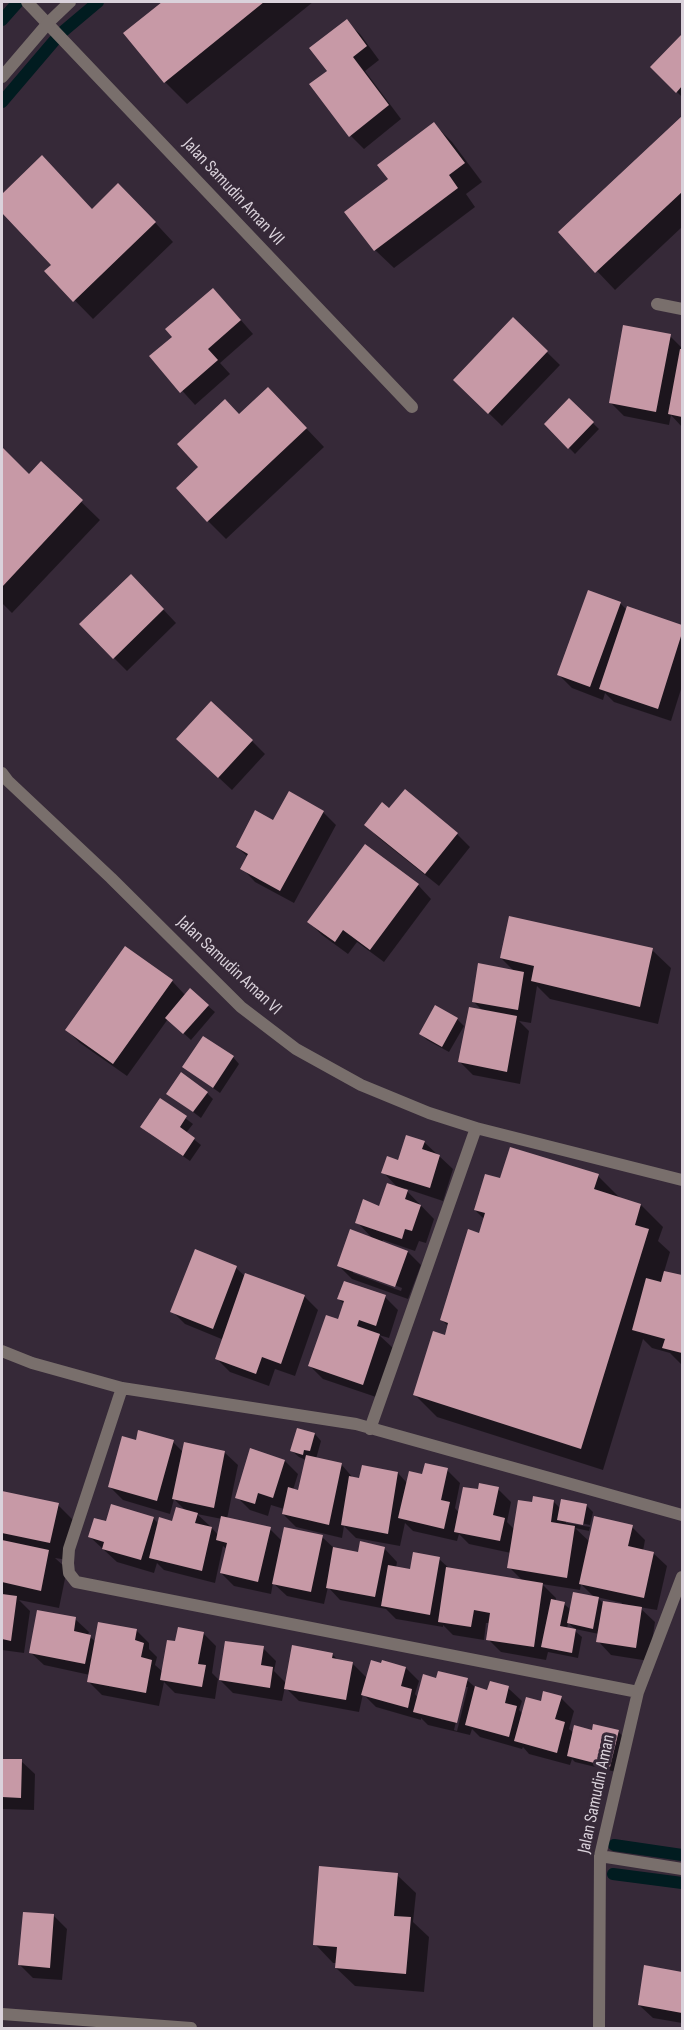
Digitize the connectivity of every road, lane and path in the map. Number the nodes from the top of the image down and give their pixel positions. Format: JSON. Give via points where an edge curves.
{"nodes":[{"id":1,"x":27,"y":2,"type":"edge"},
{"id":2,"x":70,"y":2,"type":"edge"},
{"id":3,"x":49,"y":22,"type":"junction"},
{"id":4,"x":2,"y":77,"type":"edge"},
{"id":5,"x":657,"y":304,"type":"dead end"},
{"id":6,"x":682,"y":309,"type":"edge"},
{"id":7,"x":412,"y":407,"type":"dead end"},
{"id":8,"x":2,"y":773,"type":"edge"},
{"id":9,"x":476,"y":1128,"type":"junction"},
{"id":10,"x":682,"y":1180,"type":"edge"},
{"id":11,"x":2,"y":1351,"type":"edge"},
{"id":12,"x":122,"y":1388,"type":"junction"},
{"id":13,"x":370,"y":1429,"type":"junction"},
{"id":14,"x":682,"y":1515,"type":"edge"},
{"id":15,"x":682,"y":1577,"type":"edge"},
{"id":16,"x":638,"y":1692,"type":"junction"},
{"id":17,"x":600,"y":1856,"type":"junction"},
{"id":18,"x":682,"y":1869,"type":"edge"},
{"id":19,"x":2,"y":2014,"type":"edge"},
{"id":20,"x":191,"y":2028,"type":"edge"},
{"id":21,"x":599,"y":2028,"type":"edge"}],
"edges":[{"from":1,"to":3,"type":"street","name":"Jalan Samudin Aman VII"},
{"from":2,"to":3,"type":"street"},
{"from":3,"to":4,"type":"street"},
{"from":3,"to":7,"type":"street","name":"Jalan Samudin Aman VII"},
{"from":5,"to":6,"type":"street"},
{"from":8,"to":9,"type":"street","name":"Jalan Samudin Aman VI","via":[[241,1007],[296,1049],[360,1085]]},
{"from":9,"to":10,"type":"street","name":"Jalan Samudin Aman VI"},
{"from":9,"to":13,"type":"street"},
{"from":11,"to":12,"type":"street","via":[[32,1364]]},
{"from":12,"to":13,"type":"street"},
{"from":12,"to":16,"type":"street","via":[[69,1549],[69,1573],[76,1582]]},
{"from":13,"to":14,"type":"street"},
{"from":15,"to":16,"type":"street","name":"Jalan Samudin Aman"},
{"from":16,"to":17,"type":"street","name":"Jalan Samudin Aman"},
{"from":17,"to":18,"type":"street"},
{"from":17,"to":21,"type":"street","name":"Jalan Samudin Aman"},
{"from":19,"to":20,"type":"street"}]}
